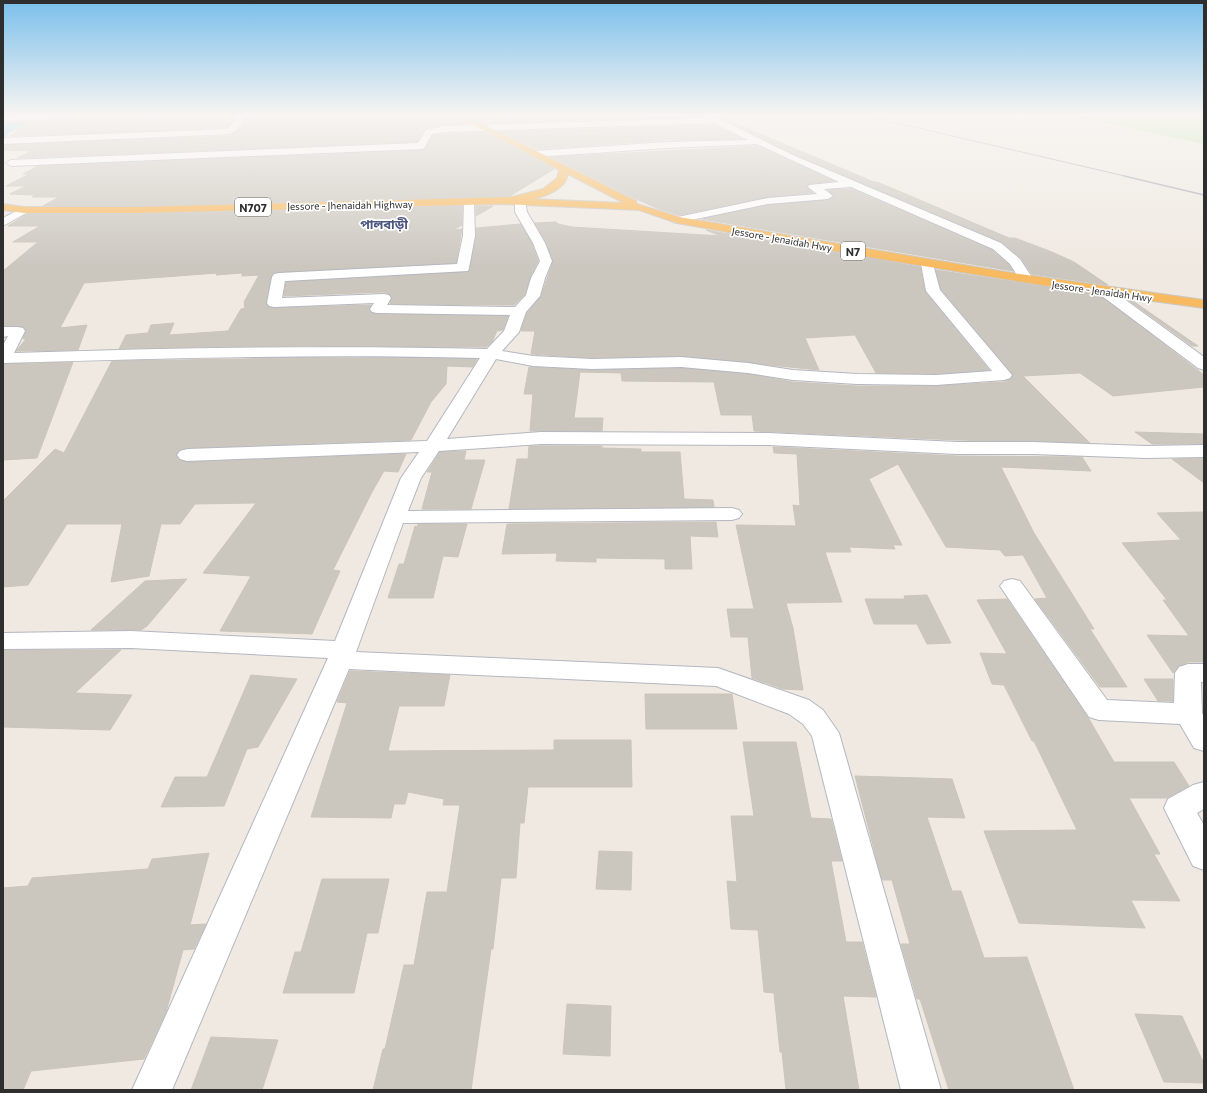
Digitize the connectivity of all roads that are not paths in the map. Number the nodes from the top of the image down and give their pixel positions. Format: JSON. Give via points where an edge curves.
{"nodes":[{"id":1,"x":555,"y":165,"type":"edge"},
{"id":2,"x":809,"y":165,"type":"edge"},
{"id":3,"x":564,"y":170,"type":"junction"},
{"id":4,"x":851,"y":184,"type":"junction"},
{"id":5,"x":512,"y":201,"type":"junction"},
{"id":6,"x":469,"y":202,"type":"junction"},
{"id":7,"x":640,"y":207,"type":"junction"},
{"id":8,"x":3,"y":208,"type":"edge"},
{"id":9,"x":21,"y":212,"type":"junction"},
{"id":10,"x":3,"y":215,"type":"edge"},
{"id":11,"x":677,"y":220,"type":"junction"},
{"id":12,"x":3,"y":223,"type":"edge"},
{"id":13,"x":927,"y":264,"type":"junction"},
{"id":14,"x":1026,"y":279,"type":"junction"},
{"id":15,"x":1107,"y":293,"type":"junction"},
{"id":16,"x":1204,"y":304,"type":"edge"},
{"id":17,"x":519,"y":311,"type":"junction"},
{"id":18,"x":3,"y":332,"type":"edge"},
{"id":19,"x":491,"y":354,"type":"junction"},
{"id":20,"x":1204,"y":365,"type":"edge"},
{"id":21,"x":433,"y":446,"type":"junction"},
{"id":22,"x":1204,"y":451,"type":"edge"},
{"id":23,"x":187,"y":455,"type":"dead end"},
{"id":24,"x":732,"y":514,"type":"dead end"},
{"id":25,"x":395,"y":517,"type":"junction"},
{"id":26,"x":1012,"y":586,"type":"dead end"},
{"id":27,"x":3,"y":640,"type":"edge"},
{"id":28,"x":342,"y":655,"type":"junction"},
{"id":29,"x":1204,"y":673,"type":"edge"},
{"id":30,"x":1188,"y":714,"type":"junction"},
{"id":31,"x":1204,"y":740,"type":"edge"},
{"id":32,"x":1204,"y":794,"type":"edge"},
{"id":33,"x":1204,"y":856,"type":"edge"},
{"id":34,"x":152,"y":1090,"type":"edge"},
{"id":35,"x":921,"y":1090,"type":"edge"}],
"edges":[{"from":1,"to":3,"type":"highway","number":"N7"},
{"from":2,"to":4,"type":"street"},
{"from":3,"to":5,"type":"highway","name":"Jessore - Jhenaidah Highway","via":[[560,181],[540,194]]},
{"from":3,"to":7,"type":"highway","number":"N7"},
{"from":4,"to":11,"type":"street","via":[[813,187],[828,196],[768,201]]},
{"from":4,"to":14,"type":"street","via":[[997,246],[1015,262]]},
{"from":5,"to":6,"type":"highway","name":"Jessore - Jhenaidah Highway","number":"N707"},
{"from":5,"to":7,"type":"highway","name":"Jessore - Jenaidah Hwy","number":"N7"},
{"from":5,"to":17,"type":"street","via":[[539,243],[546,261],[533,296]]},
{"from":6,"to":9,"type":"highway","name":"Jessore - Jhenaidah Highway","number":"N707"},
{"from":6,"to":17,"type":"street","via":[[469,236],[463,268],[279,277],[274,303],[384,298],[377,308]]},
{"from":7,"to":11,"type":"highway","name":"Jessore - Jenaidah Hwy","number":"N7"},
{"from":8,"to":9,"type":"highway","name":"Jessore - Jhenaidah Highway","number":"N707"},
{"from":9,"to":10,"type":"street"},
{"from":9,"to":12,"type":"street"},
{"from":11,"to":13,"type":"highway","name":"Jessore - Jenaidah Hwy","number":"N7"},
{"from":13,"to":14,"type":"highway","name":"Jessore - Jenaidah Hwy","number":"N7"},
{"from":13,"to":19,"type":"street","via":[[933,291],[1004,375],[936,380],[857,379],[793,375],[681,362],[578,363],[533,361]]},
{"from":14,"to":15,"type":"highway","name":"Jessore - Jenaidah Hwy","number":"N7"},
{"from":15,"to":16,"type":"highway","name":"Jessore - Jenaidah Hwy","number":"N7"},
{"from":15,"to":20,"type":"street"},
{"from":17,"to":19,"type":"street","via":[[512,332]]},
{"from":18,"to":19,"type":"street","via":[[18,331],[4,358],[227,352]]},
{"from":19,"to":21,"type":"street"},
{"from":21,"to":22,"type":"street","via":[[541,438],[768,439],[957,448]]},
{"from":21,"to":23,"type":"street"},
{"from":21,"to":25,"type":"street","via":[[411,478]]},
{"from":24,"to":25,"type":"street"},
{"from":25,"to":28,"type":"street"},
{"from":26,"to":30,"type":"street","via":[[1099,710]]},
{"from":27,"to":28,"type":"street","via":[[179,640]]},
{"from":28,"to":34,"type":"street"},
{"from":28,"to":35,"type":"street","via":[[718,677],[799,707],[813,717],[825,733]]},
{"from":29,"to":30,"type":"street","via":[[1188,673]]},
{"from":30,"to":31,"type":"street"},
{"from":32,"to":33,"type":"street","via":[[1179,808]]}]}
